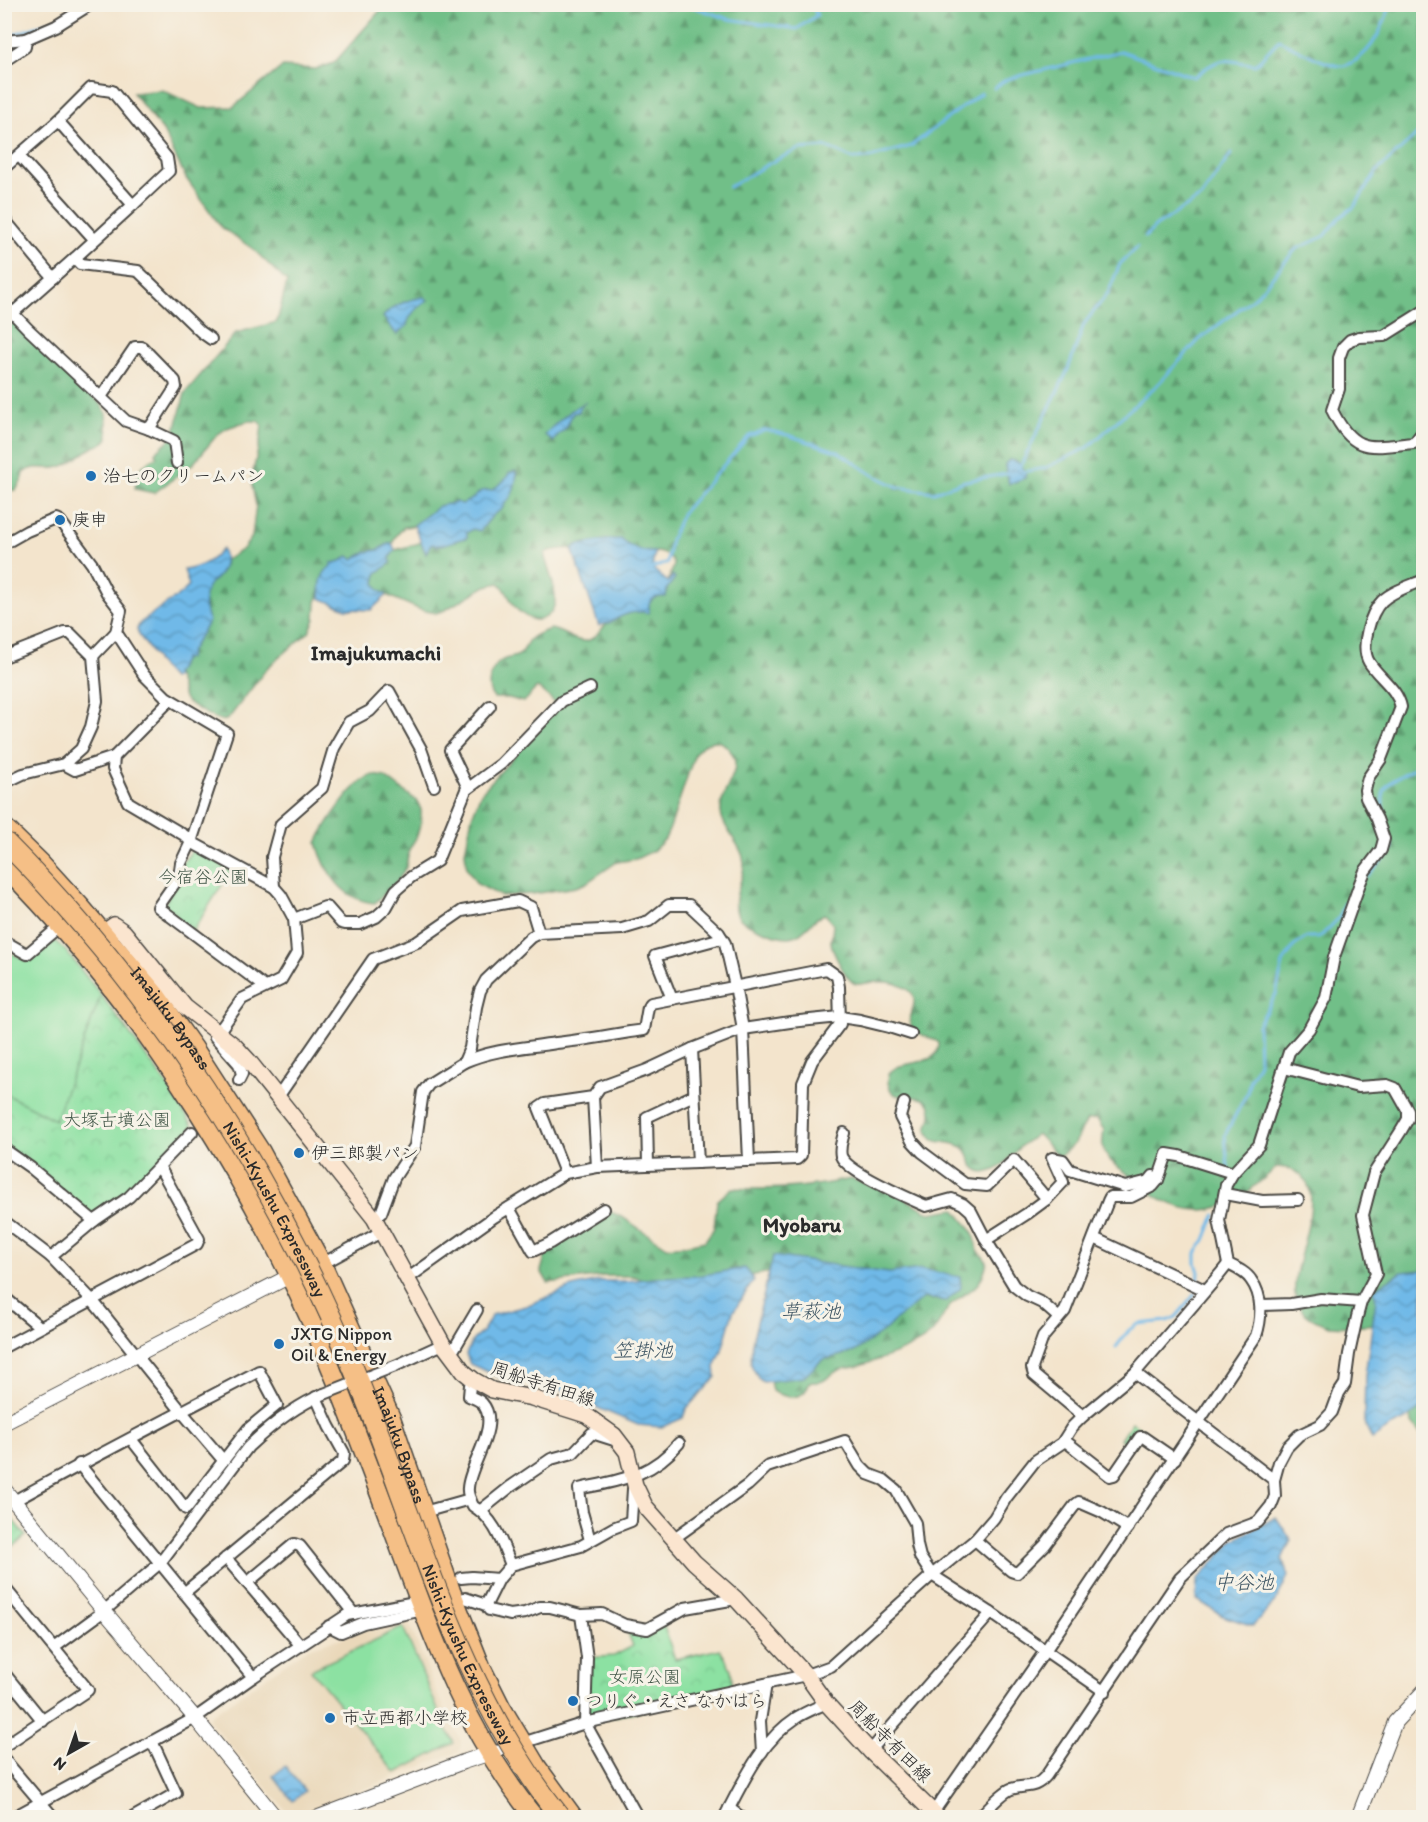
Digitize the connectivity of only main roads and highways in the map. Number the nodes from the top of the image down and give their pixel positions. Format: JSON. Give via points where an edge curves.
{"nodes":[{"id":1,"x":4,"y":827,"type":"edge"},
{"id":2,"x":4,"y":841,"type":"edge"},
{"id":3,"x":4,"y":860,"type":"edge"},
{"id":4,"x":4,"y":867,"type":"edge"},
{"id":5,"x":103,"y":933,"type":"junction"},
{"id":6,"x":934,"y":1816,"type":"edge"},
{"id":7,"x":535,"y":1818,"type":"edge"},
{"id":8,"x":544,"y":1818,"type":"edge"},
{"id":9,"x":561,"y":1818,"type":"edge"},
{"id":10,"x":574,"y":1818,"type":"edge"}],
"edges":[{"from":1,"to":5,"type":"highway","name":"Imajuku Bypass","via":[[42,863]]},
{"from":2,"to":9,"type":"highway","name":"Nishi-Kyushu Expressway","bridge":true,"via":[[120,969],[255,1166],[355,1371],[415,1535],[472,1674],[507,1742]]},
{"from":3,"to":8,"type":"highway","name":"Nishi-Kyushu Expressway","via":[[67,923],[144,1021],[204,1106],[245,1176],[288,1257],[343,1379],[459,1679],[495,1747]]},
{"from":4,"to":7,"type":"highway","name":"Imajuku Bypass","via":[[111,988],[216,1141],[290,1276],[336,1381],[419,1606],[448,1673],[491,1753]]},
{"from":5,"to":6,"type":"main road","name":"周船寺有田線","via":[[114,925],[124,932],[185,1007],[235,1046],[278,1097],[377,1225],[464,1372],[492,1390],[586,1415],[614,1435],[627,1452],[645,1506],[672,1539],[736,1599],[806,1675],[826,1703]]},
{"from":5,"to":10,"type":"highway","name":"Imajuku Bypass","via":[[156,995],[193,1047],[261,1152],[322,1264],[391,1418],[482,1669],[522,1743]]}]}
